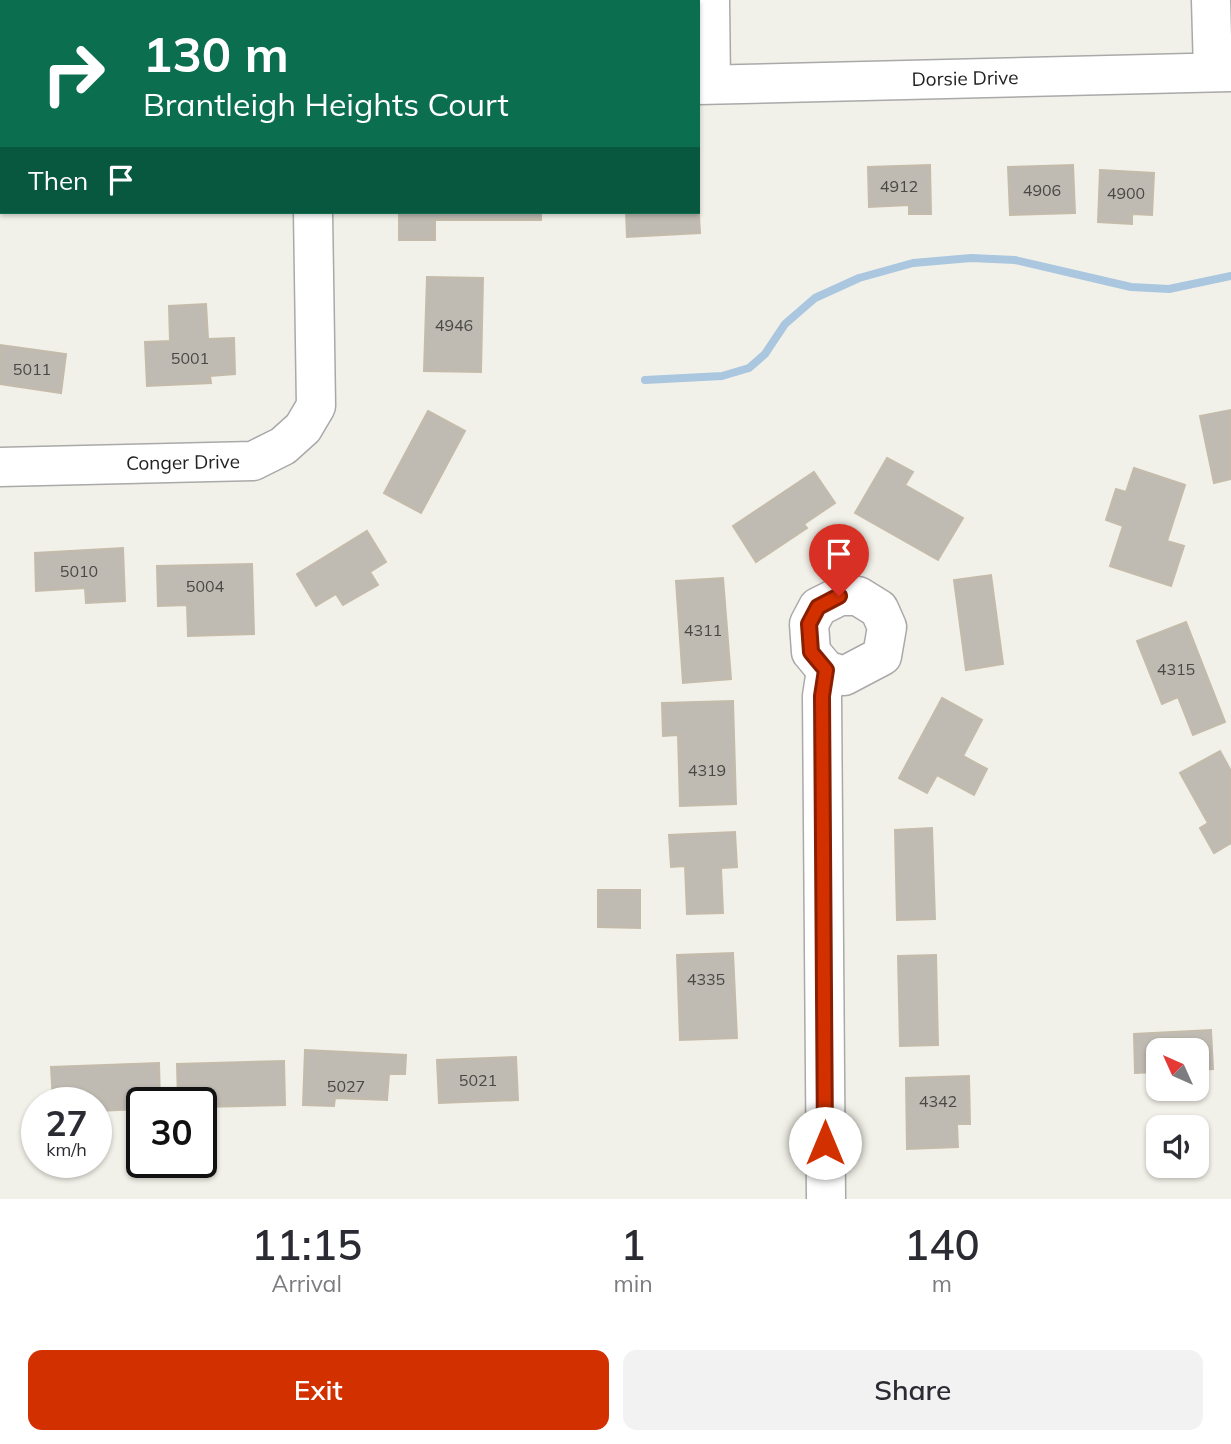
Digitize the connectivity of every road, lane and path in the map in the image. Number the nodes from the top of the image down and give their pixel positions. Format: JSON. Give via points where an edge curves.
{"nodes":[{"id":1,"x":710,"y":0,"type":"edge"},
{"id":2,"x":1210,"y":0,"type":"edge"},
{"id":3,"x":1222,"y":72,"type":"edge"},
{"id":4,"x":704,"y":84,"type":"edge"},
{"id":5,"x":313,"y":214,"type":"edge"},
{"id":6,"x":0,"y":467,"type":"edge"},
{"id":7,"x":826,"y":670,"type":"dead end"},
{"id":8,"x":826,"y":1199,"type":"edge"}],
"edges":[{"from":1,"to":4,"type":"street"},
{"from":2,"to":3,"type":"street"},
{"from":3,"to":4,"type":"street","name":"Dorsie Drive"},
{"from":5,"to":6,"type":"street","name":"Conger Drive","via":[[316,407],[284,446],[253,460]]},
{"from":7,"to":8,"type":"street","via":[[822,696]]}]}
